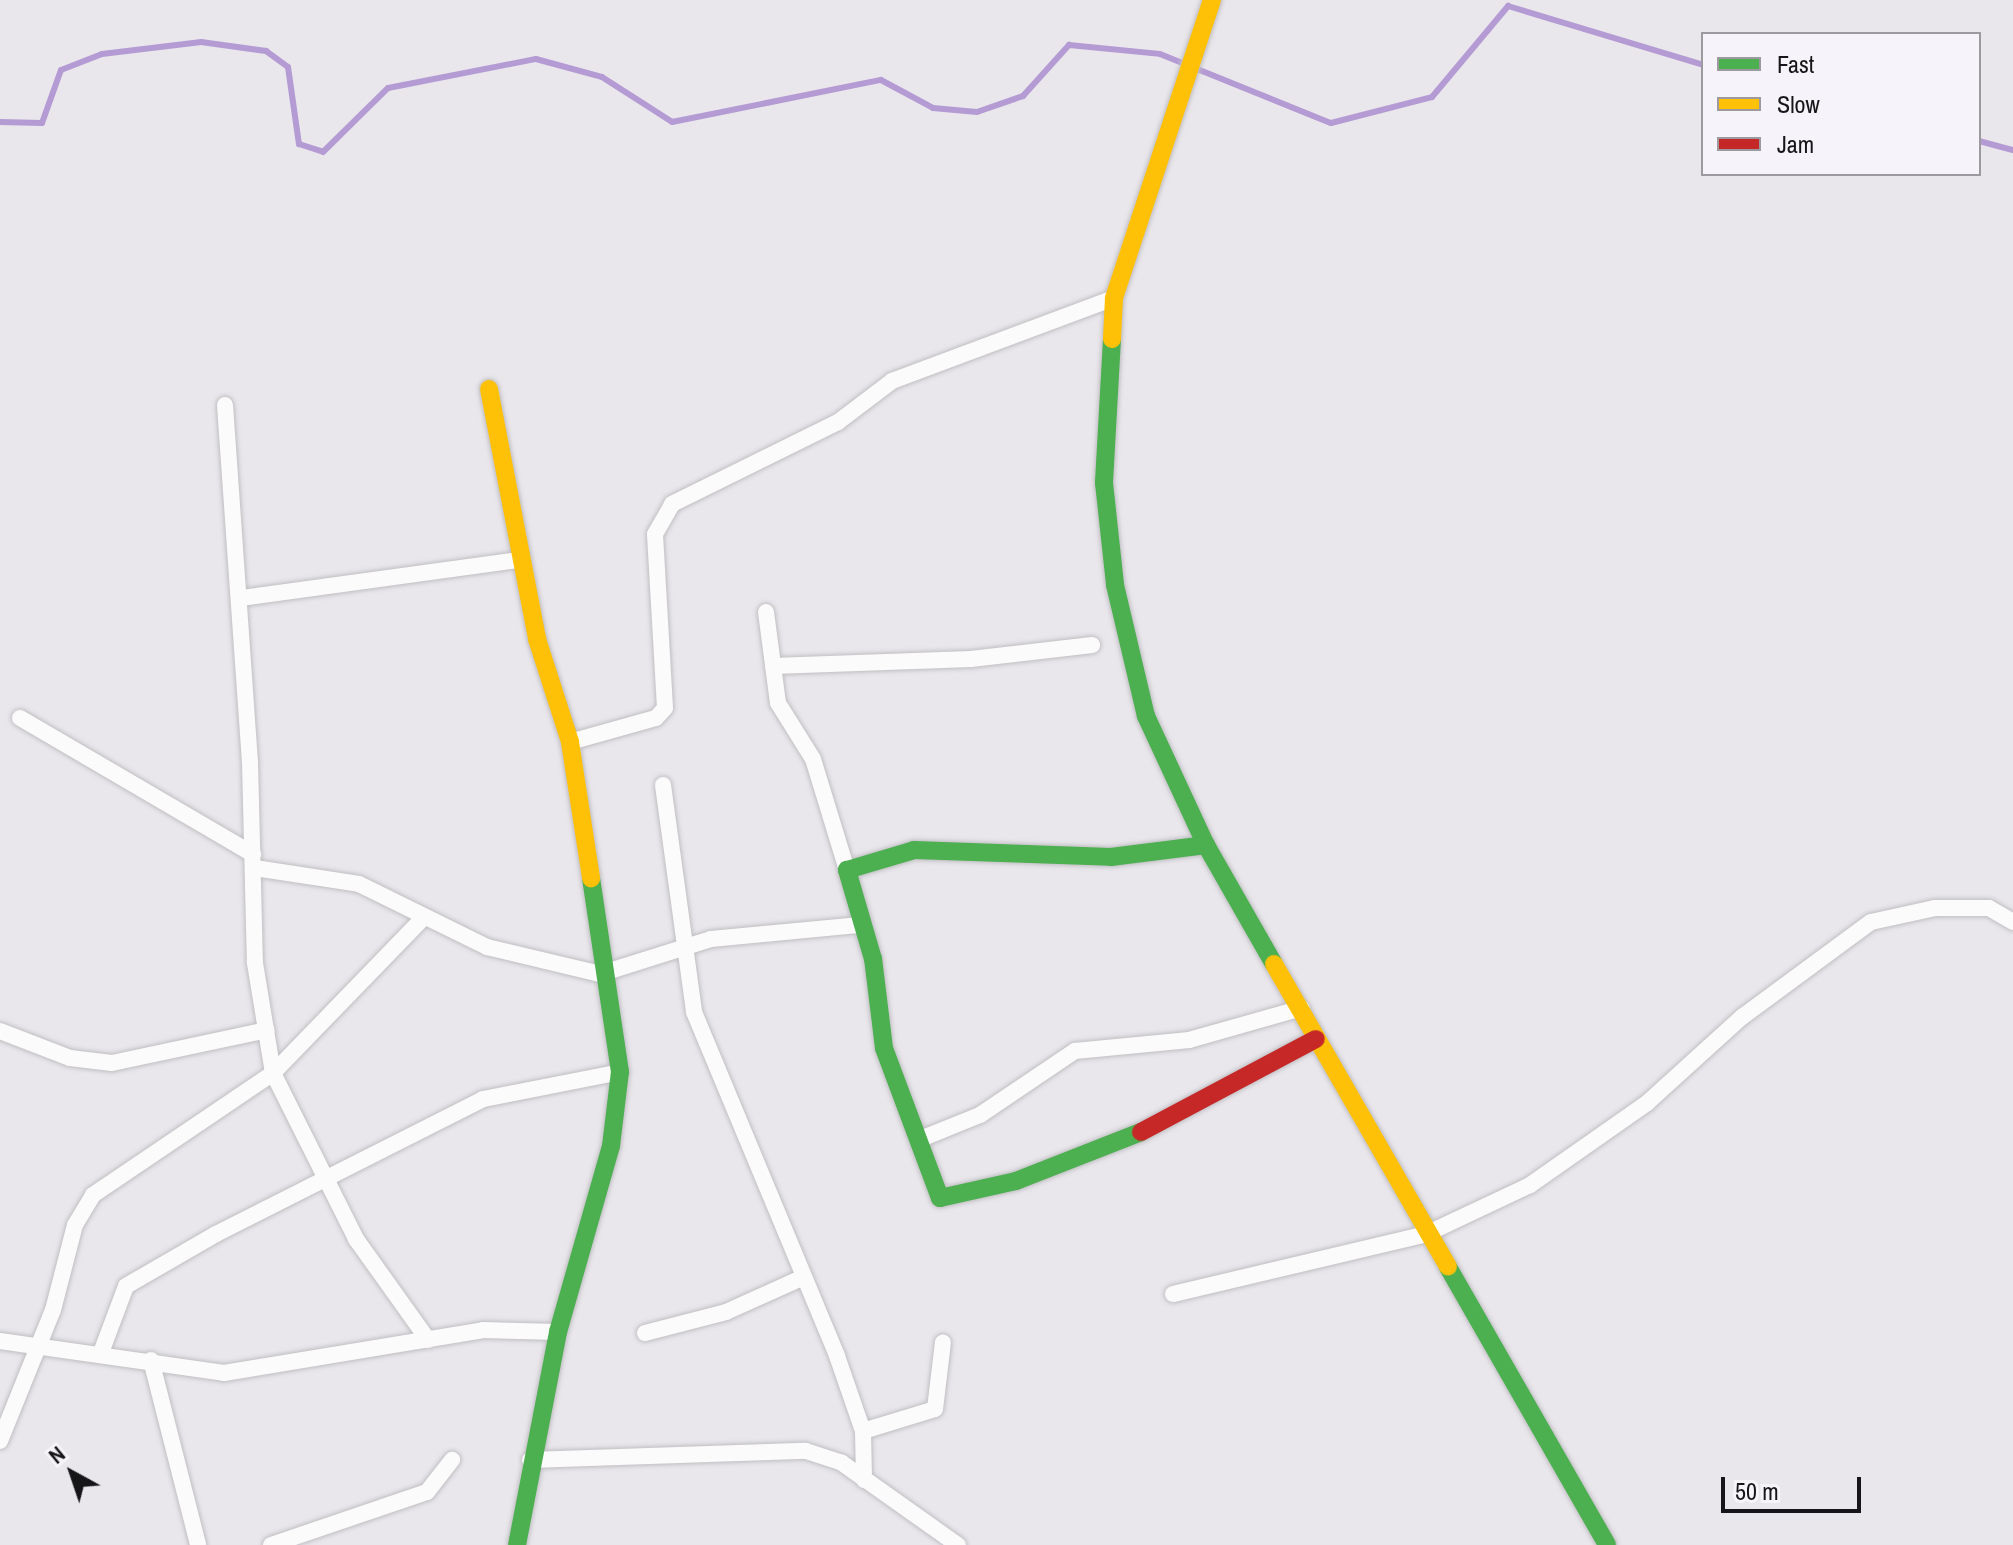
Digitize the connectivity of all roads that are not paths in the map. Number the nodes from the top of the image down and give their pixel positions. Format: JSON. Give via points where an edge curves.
{"nodes":[{"id":1,"x":1212,"y":0,"type":"edge"},
{"id":2,"x":1114,"y":298,"type":"junction"},
{"id":3,"x":489,"y":389,"type":"dead end"},
{"id":4,"x":225,"y":405,"type":"dead end"},
{"id":5,"x":520,"y":560,"type":"junction"},
{"id":6,"x":241,"y":598,"type":"junction"},
{"id":7,"x":766,"y":612,"type":"dead end"},
{"id":8,"x":1092,"y":645,"type":"dead end"},
{"id":9,"x":773,"y":666,"type":"junction"},
{"id":10,"x":20,"y":718,"type":"dead end"},
{"id":11,"x":570,"y":742,"type":"junction"},
{"id":12,"x":663,"y":785,"type":"dead end"},
{"id":13,"x":1206,"y":845,"type":"junction"},
{"id":14,"x":254,"y":861,"type":"junction"},
{"id":15,"x":847,"y":870,"type":"junction"},
{"id":16,"x":424,"y":917,"type":"junction"},
{"id":17,"x":2013,"y":922,"type":"edge"},
{"id":18,"x":860,"y":925,"type":"junction"},
{"id":19,"x":685,"y":948,"type":"junction"},
{"id":20,"x":600,"y":974,"type":"junction"},
{"id":21,"x":1302,"y":1008,"type":"junction"},
{"id":22,"x":267,"y":1030,"type":"junction"},
{"id":23,"x":0,"y":1031,"type":"edge"},
{"id":24,"x":1316,"y":1039,"type":"junction"},
{"id":25,"x":620,"y":1072,"type":"junction"},
{"id":26,"x":273,"y":1073,"type":"junction"},
{"id":27,"x":918,"y":1140,"type":"junction"},
{"id":28,"x":326,"y":1182,"type":"junction"},
{"id":29,"x":1426,"y":1234,"type":"junction"},
{"id":30,"x":804,"y":1277,"type":"junction"},
{"id":31,"x":1173,"y":1294,"type":"dead end"},
{"id":32,"x":558,"y":1332,"type":"junction"},
{"id":33,"x":645,"y":1333,"type":"dead end"},
{"id":34,"x":428,"y":1340,"type":"junction"},
{"id":35,"x":0,"y":1341,"type":"edge"},
{"id":36,"x":943,"y":1342,"type":"dead end"},
{"id":37,"x":37,"y":1349,"type":"junction"},
{"id":38,"x":102,"y":1350,"type":"junction"},
{"id":39,"x":151,"y":1360,"type":"junction"},
{"id":40,"x":863,"y":1431,"type":"junction"},
{"id":41,"x":0,"y":1441,"type":"edge"},
{"id":42,"x":452,"y":1460,"type":"dead end"},
{"id":43,"x":530,"y":1460,"type":"junction"},
{"id":44,"x":864,"y":1480,"type":"junction"},
{"id":45,"x":198,"y":1545,"type":"edge"},
{"id":46,"x":271,"y":1545,"type":"edge"},
{"id":47,"x":517,"y":1545,"type":"edge"},
{"id":48,"x":958,"y":1545,"type":"edge"},
{"id":49,"x":1607,"y":1545,"type":"edge"}],
"edges":[{"from":1,"to":2,"type":"street"},
{"from":2,"to":11,"type":"street","via":[[892,381],[838,422],[672,504],[655,534],[665,708],[656,718]]},
{"from":2,"to":13,"type":"street","via":[[1104,483],[1115,585],[1146,716]]},
{"from":3,"to":5,"type":"street"},
{"from":4,"to":6,"type":"street"},
{"from":5,"to":6,"type":"street"},
{"from":5,"to":11,"type":"street"},
{"from":6,"to":14,"type":"street"},
{"from":7,"to":9,"type":"street"},
{"from":8,"to":9,"type":"street","via":[[971,659]]},
{"from":9,"to":15,"type":"street","via":[[778,703],[813,759]]},
{"from":10,"to":14,"type":"street"},
{"from":11,"to":20,"type":"street"},
{"from":12,"to":19,"type":"street"},
{"from":13,"to":15,"type":"street","via":[[1111,857],[914,850]]},
{"from":13,"to":21,"type":"street"},
{"from":14,"to":16,"type":"street","via":[[359,884]]},
{"from":14,"to":22,"type":"street","via":[[255,963]]},
{"from":15,"to":18,"type":"street"},
{"from":16,"to":20,"type":"street","via":[[487,947]]},
{"from":16,"to":26,"type":"street"},
{"from":17,"to":29,"type":"street","via":[[1989,908],[1935,908],[1860,928],[1742,1017],[1647,1103],[1530,1185]]},
{"from":18,"to":19,"type":"street"},
{"from":18,"to":27,"type":"street","via":[[873,959],[884,1048]]},
{"from":19,"to":20,"type":"street"},
{"from":19,"to":30,"type":"street","via":[[694,1012]]},
{"from":20,"to":25,"type":"street"},
{"from":21,"to":24,"type":"street"},
{"from":21,"to":27,"type":"street","via":[[1189,1040],[1075,1051],[980,1115]]},
{"from":22,"to":23,"type":"street","via":[[112,1063],[70,1058]]},
{"from":22,"to":26,"type":"street"},
{"from":24,"to":27,"type":"street","via":[[1125,1141],[952,1200],[940,1198]]},
{"from":24,"to":29,"type":"street"},
{"from":25,"to":28,"type":"street","via":[[483,1099]]},
{"from":25,"to":32,"type":"street","via":[[611,1146]]},
{"from":26,"to":28,"type":"street"},
{"from":26,"to":37,"type":"street","via":[[93,1195],[75,1225]]},
{"from":28,"to":34,"type":"street","via":[[371,1263]]},
{"from":28,"to":38,"type":"street","via":[[126,1286]]},
{"from":29,"to":31,"type":"street"},
{"from":29,"to":49,"type":"street"},
{"from":30,"to":33,"type":"street","via":[[726,1312]]},
{"from":30,"to":40,"type":"street"},
{"from":32,"to":34,"type":"street","via":[[483,1330]]},
{"from":32,"to":43,"type":"street"},
{"from":34,"to":39,"type":"street","via":[[242,1372]]},
{"from":35,"to":37,"type":"street"},
{"from":36,"to":40,"type":"street","via":[[935,1409]]},
{"from":37,"to":38,"type":"street"},
{"from":37,"to":41,"type":"street"},
{"from":38,"to":39,"type":"street"},
{"from":39,"to":45,"type":"street"},
{"from":40,"to":44,"type":"street"},
{"from":42,"to":46,"type":"street","via":[[427,1492]]},
{"from":43,"to":44,"type":"street","via":[[806,1451]]},
{"from":43,"to":47,"type":"street"},
{"from":44,"to":48,"type":"street"}]}
